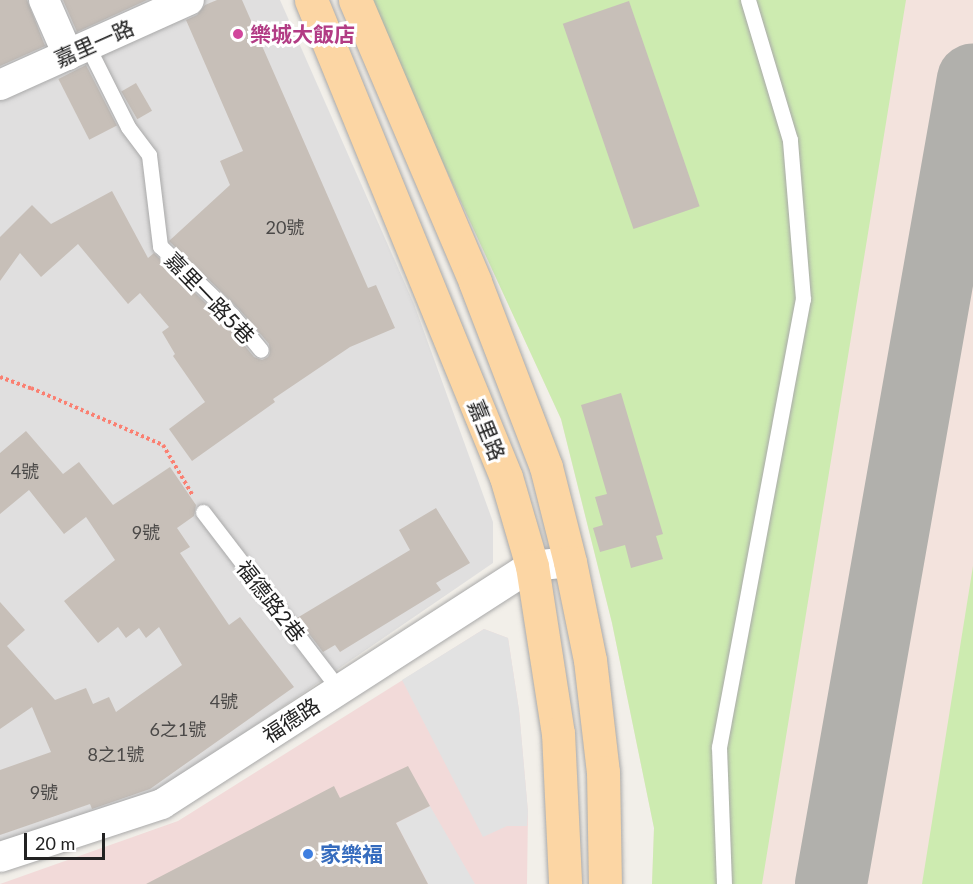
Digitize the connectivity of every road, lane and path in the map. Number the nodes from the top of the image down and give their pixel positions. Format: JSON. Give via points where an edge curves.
{"nodes":[{"id":1,"x":44,"y":0,"type":"edge"},
{"id":2,"x":189,"y":0,"type":"edge"},
{"id":3,"x":311,"y":0,"type":"edge"},
{"id":4,"x":355,"y":0,"type":"edge"},
{"id":5,"x":748,"y":0,"type":"edge"},
{"id":6,"x":78,"y":51,"type":"junction"},
{"id":7,"x":0,"y":85,"type":"edge"},
{"id":8,"x":261,"y":350,"type":"dead end"},
{"id":9,"x":0,"y":377,"type":"edge"},
{"id":10,"x":203,"y":512,"type":"joint"},
{"id":11,"x":570,"y":562,"type":"junction"},
{"id":12,"x":532,"y":566,"type":"junction"},
{"id":13,"x":339,"y":689,"type":"junction"},
{"id":14,"x":0,"y":856,"type":"edge"},
{"id":15,"x":565,"y":884,"type":"edge"},
{"id":16,"x":605,"y":884,"type":"edge"},
{"id":17,"x":724,"y":884,"type":"edge"}],
"edges":[{"from":1,"to":6,"type":"street"},
{"from":2,"to":6,"type":"street","name":"嘉里一路"},
{"from":3,"to":12,"type":"main road","name":"嘉里路","via":[[506,477]]},
{"from":4,"to":11,"type":"main road","name":"嘉里路","via":[[475,282],[546,466]]},
{"from":5,"to":17,"type":"lane","via":[[790,140],[803,299],[719,747]]},
{"from":6,"to":7,"type":"street","name":"嘉里一路"},
{"from":6,"to":8,"type":"lane","name":"嘉里一路5巷","via":[[149,155],[160,246],[232,315]]},
{"from":9,"to":10,"type":"path","via":[[163,445]]},
{"from":10,"to":13,"type":"lane","name":"福德路2巷"},
{"from":11,"to":12,"type":"street","name":"福德路"},
{"from":11,"to":16,"type":"main road","name":"嘉里路","via":[[590,660],[603,772]]},
{"from":12,"to":13,"type":"street","name":"福德路"},
{"from":12,"to":15,"type":"main road","name":"嘉里路","via":[[558,733]]},
{"from":13,"to":14,"type":"street","name":"福德路","via":[[162,804]]}]}
